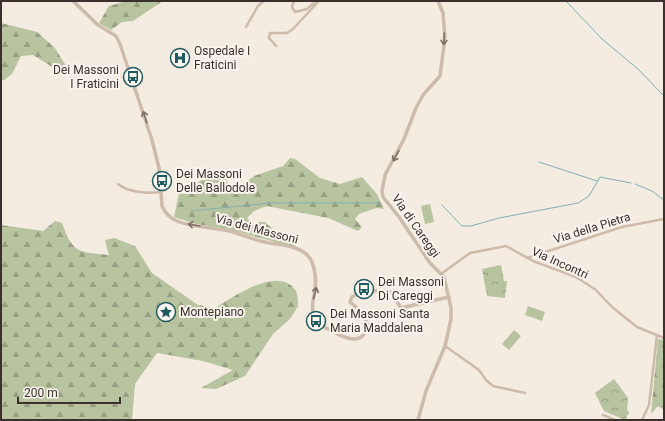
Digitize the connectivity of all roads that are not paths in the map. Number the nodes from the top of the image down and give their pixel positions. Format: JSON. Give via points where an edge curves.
{"nodes":[{"id":1,"x":73,"y":1,"type":"edge"},
{"id":2,"x":264,"y":1,"type":"edge"},
{"id":3,"x":294,"y":1,"type":"edge"},
{"id":4,"x":316,"y":1,"type":"edge"},
{"id":5,"x":319,"y":1,"type":"edge"},
{"id":6,"x":438,"y":1,"type":"edge"},
{"id":7,"x":246,"y":27,"type":"dead end"},
{"id":8,"x":276,"y":46,"type":"dead end"},
{"id":9,"x":118,"y":184,"type":"dead end"},
{"id":10,"x":161,"y":192,"type":"junction"},
{"id":11,"x":664,"y":220,"type":"edge"},
{"id":12,"x":527,"y":258,"type":"junction"},
{"id":13,"x":441,"y":274,"type":"junction"},
{"id":14,"x":449,"y":297,"type":"junction"},
{"id":15,"x":657,"y":335,"type":"junction"},
{"id":16,"x":664,"y":338,"type":"edge"},
{"id":17,"x":445,"y":346,"type":"junction"},
{"id":18,"x":525,"y":393,"type":"dead end"},
{"id":19,"x":603,"y":414,"type":"dead end"},
{"id":20,"x":418,"y":420,"type":"edge"},
{"id":21,"x":615,"y":420,"type":"edge"},
{"id":22,"x":642,"y":420,"type":"edge"}],
"edges":[{"from":10,"to":1,"type":"street","name":"Via dei Massoni","one_way":true,"via":[[152,140],[120,44],[116,36],[98,25]]},
{"from":2,"to":7,"type":"street","via":[[258,6]]},
{"from":3,"to":4,"type":"street","via":[[292,7],[295,12],[307,9]]},
{"from":5,"to":8,"type":"street","via":[[317,6],[287,33],[270,33],[269,38]]},
{"from":6,"to":13,"type":"street","name":"Via di Careggi","one_way":true,"via":[[443,13],[445,37],[440,76],[423,95],[416,108],[385,176],[382,191],[383,197],[430,263]]},
{"from":9,"to":10,"type":"street","via":[[144,192]]},
{"from":14,"to":10,"type":"street","name":"Via dei Massoni","one_way":true,"via":[[401,308],[391,292],[362,291],[350,300],[366,317],[366,332],[359,339],[341,335],[323,327],[313,318],[311,309],[317,286],[316,276],[306,254],[234,232],[178,222],[165,212]]},
{"from":11,"to":12,"type":"street","name":"Via della Pietra","via":[[627,226]]},
{"from":12,"to":13,"type":"street","name":"Via Incontri","via":[[506,246],[500,246],[470,253]]},
{"from":12,"to":15,"type":"street","name":"Via Incontri","via":[[576,277],[596,290],[624,318]]},
{"from":13,"to":14,"type":"street","name":"Via di Careggi"},
{"from":14,"to":17,"type":"street","name":"Via di Careggi","via":[[451,319]]},
{"from":15,"to":16,"type":"street","name":"Via Incontri"},
{"from":15,"to":22,"type":"street","via":[[649,405]]},
{"from":17,"to":18,"type":"street","via":[[479,370],[493,386]]},
{"from":17,"to":20,"type":"street","name":"Via di Careggi","via":[[426,391]]},
{"from":19,"to":21,"type":"street"}]}
